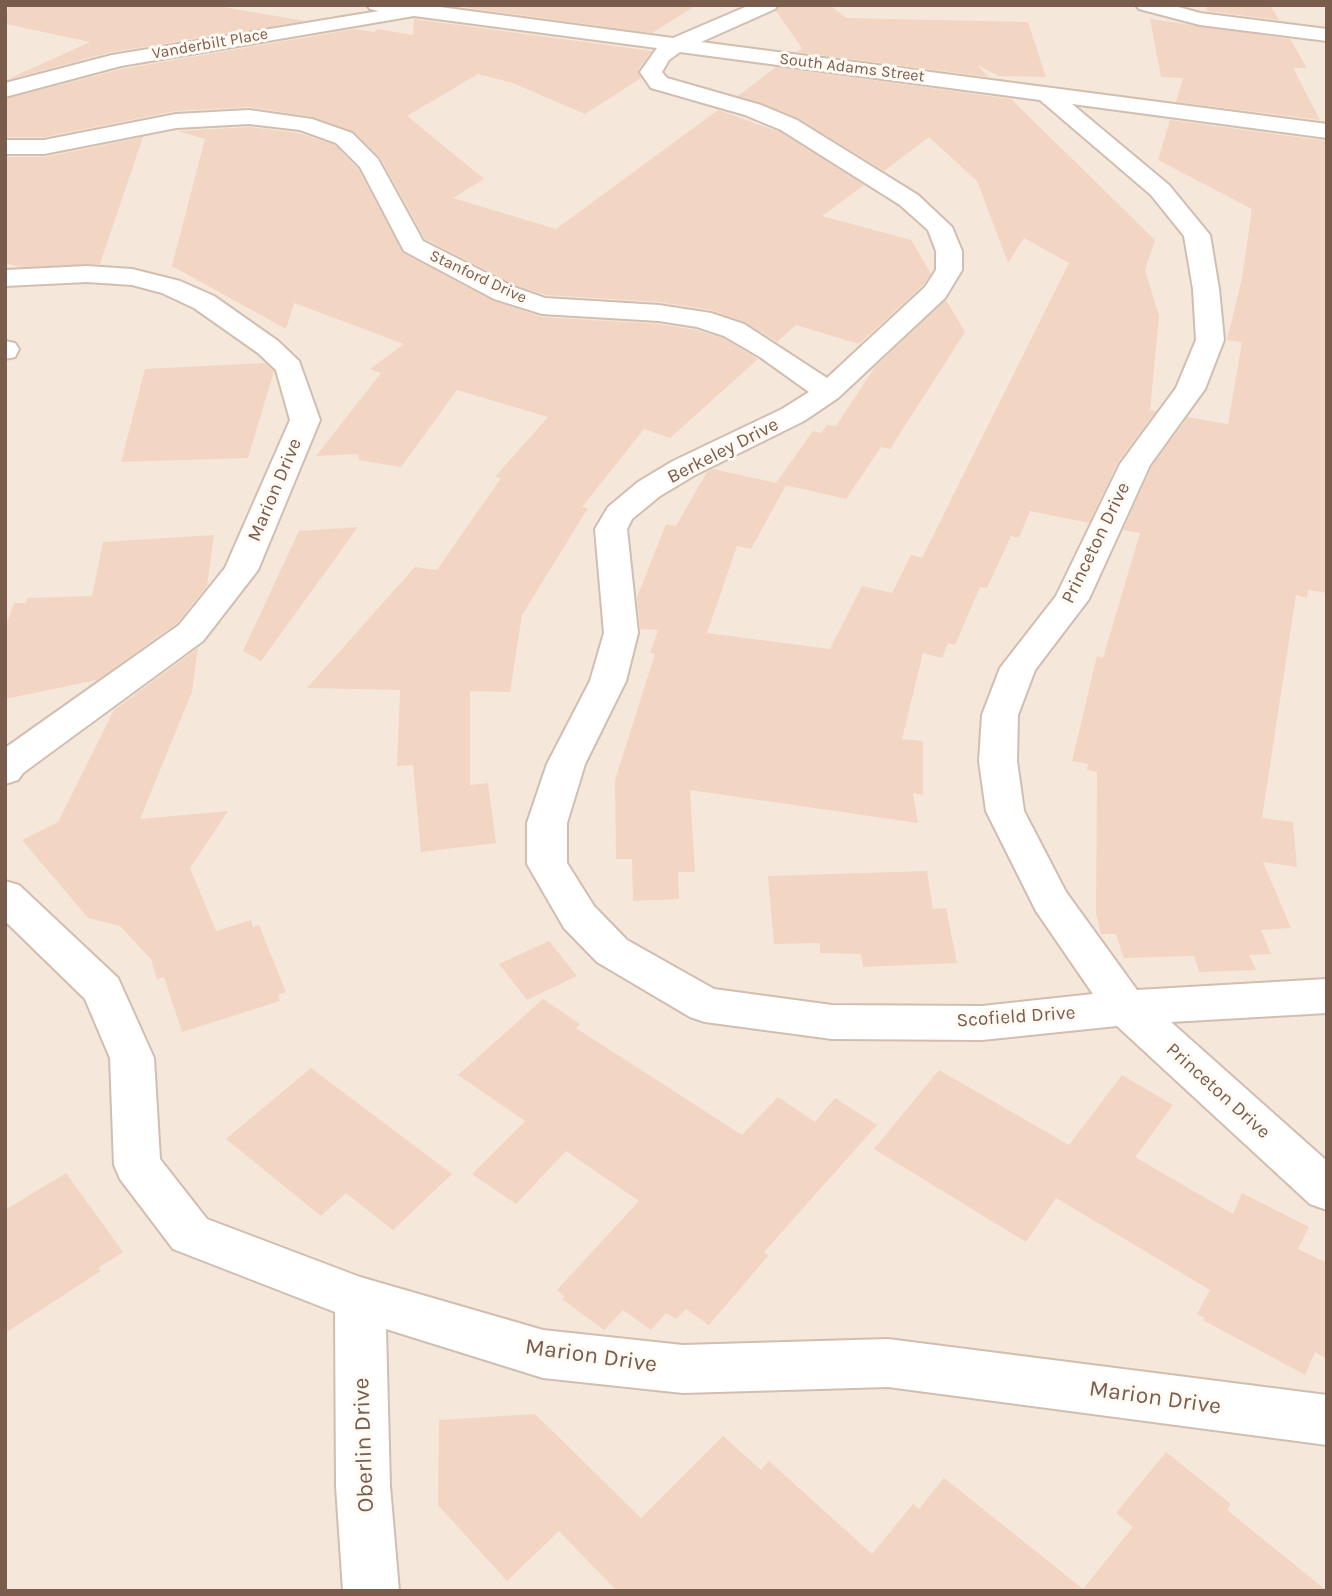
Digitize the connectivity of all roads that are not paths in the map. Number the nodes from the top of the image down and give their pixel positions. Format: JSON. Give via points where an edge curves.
{"nodes":[{"id":1,"x":377,"y":5,"type":"edge"},
{"id":2,"x":768,"y":5,"type":"edge"},
{"id":3,"x":1146,"y":5,"type":"edge"},
{"id":4,"x":418,"y":11,"type":"junction"},
{"id":5,"x":1327,"y":35,"type":"edge"},
{"id":6,"x":675,"y":45,"type":"junction"},
{"id":7,"x":5,"y":90,"type":"edge"},
{"id":8,"x":1047,"y":94,"type":"junction"},
{"id":9,"x":1327,"y":131,"type":"edge"},
{"id":10,"x":5,"y":147,"type":"edge"},
{"id":11,"x":5,"y":278,"type":"edge"},
{"id":12,"x":828,"y":392,"type":"junction"},
{"id":13,"x":5,"y":771,"type":"edge"},
{"id":14,"x":5,"y":896,"type":"edge"},
{"id":15,"x":1327,"y":996,"type":"edge"},
{"id":16,"x":705,"y":1005,"type":"joint"},
{"id":17,"x":1126,"y":1008,"type":"junction"},
{"id":18,"x":1327,"y":1190,"type":"edge"},
{"id":19,"x":360,"y":1299,"type":"junction"},
{"id":20,"x":1327,"y":1420,"type":"edge"},
{"id":21,"x":371,"y":1591,"type":"edge"}],
"edges":[{"from":1,"to":4,"type":"street","name":"South Adams Street"},
{"from":2,"to":6,"type":"street"},
{"from":3,"to":5,"type":"street","via":[[1200,19]]},
{"from":4,"to":6,"type":"street","name":"South Adams Street"},
{"from":4,"to":7,"type":"street","name":"Vanderbilt Place","via":[[120,60]]},
{"from":6,"to":8,"type":"street","name":"South Adams Street"},
{"from":6,"to":12,"type":"street","name":"Berkeley Drive","via":[[660,55],[651,72],[659,83],[789,125],[909,201],[939,227],[949,250],[949,270],[935,292]]},
{"from":8,"to":9,"type":"street","name":"South Adams Street"},
{"from":8,"to":17,"type":"street","name":"Princeton Drive","via":[[1160,190],[1196,235],[1206,289],[1210,340],[1190,389],[1135,464],[1072,599],[1018,668],[1000,715],[998,761],[1005,811],[1050,900]]},
{"from":10,"to":12,"type":"street","name":"Stanford Drive","via":[[44,147],[176,121],[249,117],[304,124],[344,138],[370,164],[413,246],[492,287],[542,306],[701,319],[761,345]]},
{"from":11,"to":13,"type":"street","name":"Marion Drive","via":[[132,277],[204,302],[289,367],[305,419],[241,570],[191,633]]},
{"from":12,"to":16,"type":"street","name":"Berkeley Drive","via":[[793,415],[684,468],[619,514],[611,529],[621,634],[608,681],[566,764],[547,823],[547,864],[579,917],[612,951]]},
{"from":14,"to":19,"type":"street","name":"Marion Drive","via":[[103,990],[132,1058],[137,1165],[190,1234]]},
{"from":15,"to":17,"type":"street","name":"Scofield Drive"},
{"from":16,"to":17,"type":"street","name":"Scofield Drive","via":[[832,1022],[982,1023]]},
{"from":17,"to":18,"type":"street","name":"Princeton Drive"},
{"from":19,"to":20,"type":"street","name":"Marion Drive","via":[[543,1354],[684,1369],[888,1363]]},
{"from":19,"to":21,"type":"street","name":"Oberlin Drive","via":[[363,1486]]}]}
